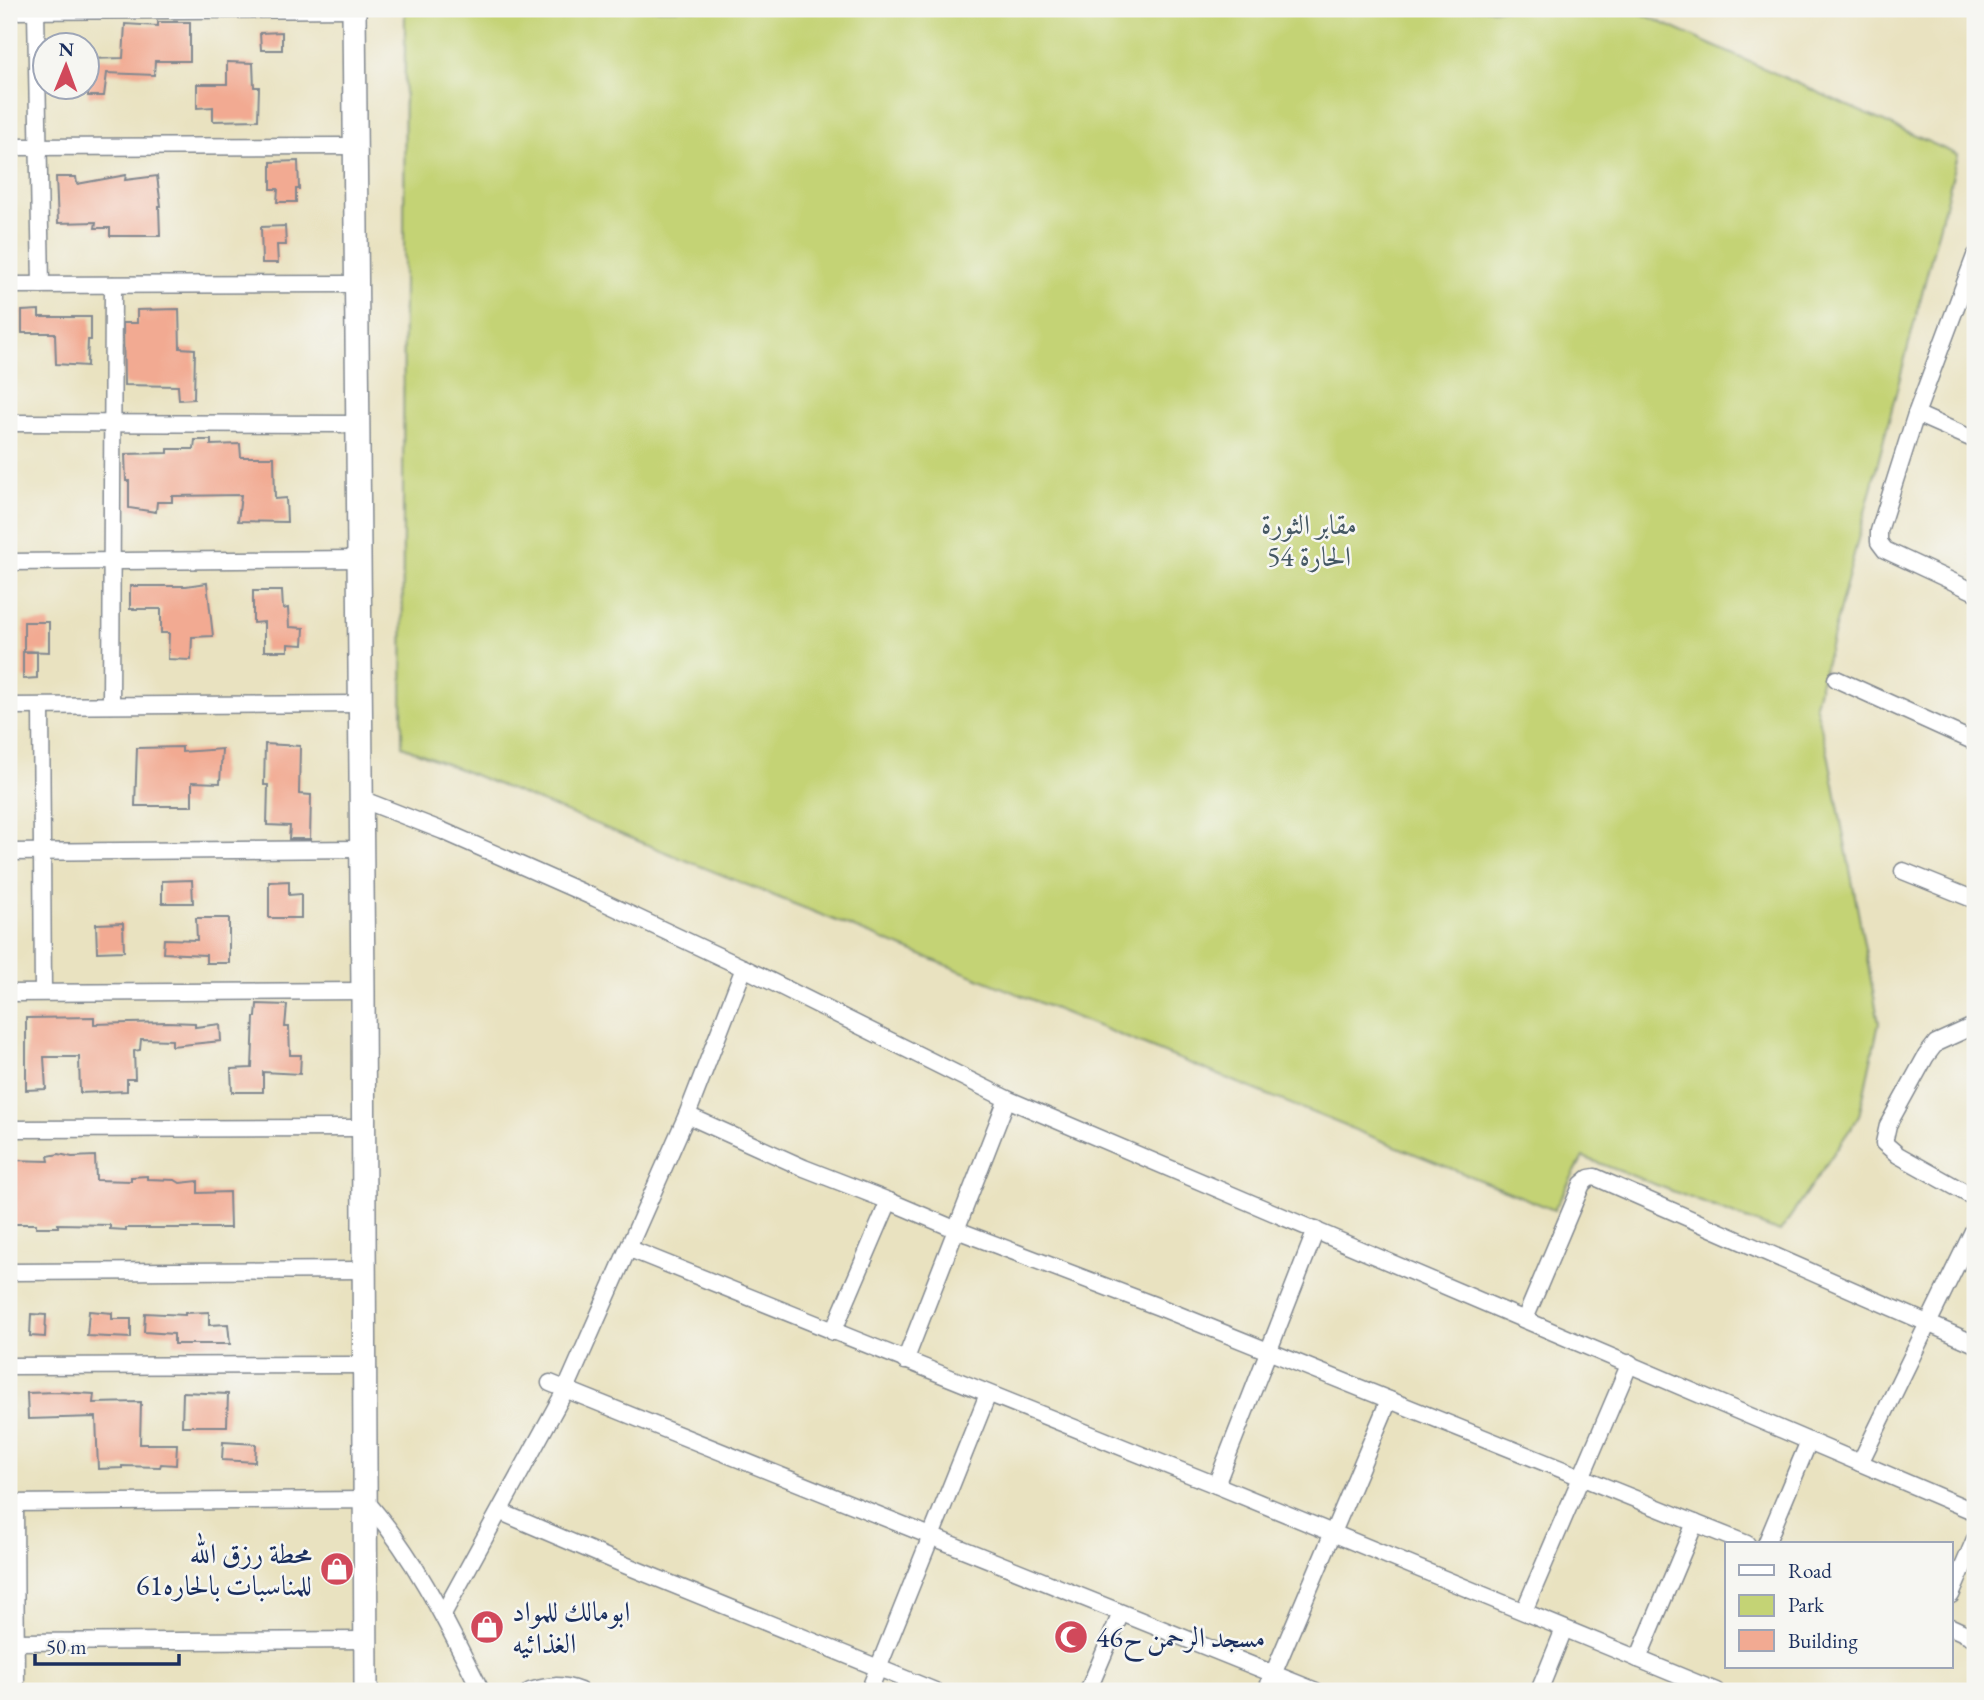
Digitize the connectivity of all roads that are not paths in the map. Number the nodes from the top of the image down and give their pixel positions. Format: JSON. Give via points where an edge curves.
{"nodes":[{"id":1,"x":354,"y":9,"type":"edge"},
{"id":2,"x":9,"y":11,"type":"edge"},
{"id":3,"x":36,"y":11,"type":"junction"},
{"id":4,"x":356,"y":146,"type":"junction"},
{"id":5,"x":9,"y":147,"type":"edge"},
{"id":6,"x":38,"y":147,"type":"junction"},
{"id":7,"x":1974,"y":263,"type":"edge"},
{"id":8,"x":355,"y":284,"type":"junction"},
{"id":9,"x":9,"y":285,"type":"edge"},
{"id":10,"x":41,"y":285,"type":"junction"},
{"id":11,"x":113,"y":285,"type":"junction"},
{"id":12,"x":1916,"y":414,"type":"junction"},
{"id":13,"x":111,"y":423,"type":"junction"},
{"id":14,"x":9,"y":424,"type":"edge"},
{"id":15,"x":357,"y":425,"type":"junction"},
{"id":16,"x":1975,"y":440,"type":"edge"},
{"id":17,"x":358,"y":559,"type":"junction"},
{"id":18,"x":110,"y":561,"type":"junction"},
{"id":19,"x":9,"y":562,"type":"edge"},
{"id":20,"x":1975,"y":592,"type":"edge"},
{"id":21,"x":1836,"y":680,"type":"dead end"},
{"id":22,"x":360,"y":704,"type":"junction"},
{"id":23,"x":111,"y":705,"type":"junction"},
{"id":24,"x":9,"y":706,"type":"edge"},
{"id":25,"x":41,"y":706,"type":"junction"},
{"id":26,"x":1975,"y":742,"type":"edge"},
{"id":27,"x":361,"y":799,"type":"junction"},
{"id":28,"x":361,"y":849,"type":"junction"},
{"id":29,"x":44,"y":851,"type":"junction"},
{"id":30,"x":9,"y":852,"type":"edge"},
{"id":31,"x":1903,"y":871,"type":"dead end"},
{"id":32,"x":1975,"y":900,"type":"edge"},
{"id":33,"x":744,"y":968,"type":"junction"},
{"id":34,"x":363,"y":991,"type":"junction"},
{"id":35,"x":43,"y":992,"type":"junction"},
{"id":36,"x":9,"y":993,"type":"edge"},
{"id":37,"x":1973,"y":1024,"type":"edge"},
{"id":38,"x":1007,"y":1099,"type":"junction"},
{"id":39,"x":687,"y":1115,"type":"junction"},
{"id":40,"x":363,"y":1128,"type":"junction"},
{"id":41,"x":9,"y":1129,"type":"edge"},
{"id":42,"x":1975,"y":1198,"type":"edge"},
{"id":43,"x":889,"y":1201,"type":"junction"},
{"id":44,"x":1975,"y":1227,"type":"edge"},
{"id":45,"x":957,"y":1230,"type":"junction"},
{"id":46,"x":1316,"y":1230,"type":"junction"},
{"id":47,"x":630,"y":1249,"type":"junction"},
{"id":48,"x":364,"y":1269,"type":"junction"},
{"id":49,"x":9,"y":1272,"type":"edge"},
{"id":50,"x":1525,"y":1320,"type":"junction"},
{"id":51,"x":1929,"y":1322,"type":"junction"},
{"id":52,"x":833,"y":1332,"type":"junction"},
{"id":53,"x":1975,"y":1344,"type":"edge"},
{"id":54,"x":1269,"y":1351,"type":"junction"},
{"id":55,"x":905,"y":1361,"type":"junction"},
{"id":56,"x":1630,"y":1363,"type":"junction"},
{"id":57,"x":365,"y":1365,"type":"junction"},
{"id":58,"x":9,"y":1366,"type":"edge"},
{"id":59,"x":558,"y":1386,"type":"junction"},
{"id":60,"x":988,"y":1394,"type":"junction"},
{"id":61,"x":1389,"y":1400,"type":"junction"},
{"id":62,"x":1809,"y":1441,"type":"junction"},
{"id":63,"x":1860,"y":1463,"type":"junction"},
{"id":64,"x":1581,"y":1476,"type":"junction"},
{"id":65,"x":1216,"y":1485,"type":"junction"},
{"id":66,"x":365,"y":1500,"type":"junction"},
{"id":67,"x":12,"y":1503,"type":"edge"},
{"id":68,"x":501,"y":1512,"type":"junction"},
{"id":69,"x":1975,"y":1512,"type":"edge"},
{"id":70,"x":1695,"y":1523,"type":"junction"},
{"id":71,"x":1333,"y":1533,"type":"junction"},
{"id":72,"x":932,"y":1535,"type":"junction"},
{"id":73,"x":1975,"y":1539,"type":"edge"},
{"id":74,"x":1742,"y":1542,"type":"edge"},
{"id":75,"x":1767,"y":1542,"type":"edge"},
{"id":76,"x":1952,"y":1593,"type":"edge"},
{"id":77,"x":1524,"y":1611,"type":"junction"},
{"id":78,"x":1121,"y":1613,"type":"junction"},
{"id":79,"x":443,"y":1615,"type":"junction"},
{"id":80,"x":1952,"y":1628,"type":"edge"},
{"id":81,"x":1564,"y":1629,"type":"junction"},
{"id":82,"x":1975,"y":1638,"type":"edge"},
{"id":83,"x":366,"y":1640,"type":"junction"},
{"id":84,"x":12,"y":1642,"type":"edge"},
{"id":85,"x":1638,"y":1659,"type":"junction"},
{"id":86,"x":878,"y":1668,"type":"junction"},
{"id":87,"x":1273,"y":1674,"type":"junction"},
{"id":88,"x":16,"y":1691,"type":"edge"},
{"id":89,"x":366,"y":1691,"type":"edge"},
{"id":90,"x":481,"y":1691,"type":"edge"},
{"id":91,"x":530,"y":1691,"type":"edge"},
{"id":92,"x":580,"y":1691,"type":"edge"},
{"id":93,"x":869,"y":1691,"type":"edge"},
{"id":94,"x":935,"y":1691,"type":"edge"},
{"id":95,"x":1088,"y":1691,"type":"edge"},
{"id":96,"x":1266,"y":1691,"type":"edge"},
{"id":97,"x":1316,"y":1691,"type":"edge"},
{"id":98,"x":1539,"y":1691,"type":"edge"},
{"id":99,"x":1716,"y":1691,"type":"edge"}],
"edges":[{"from":1,"to":3,"type":"street"},
{"from":1,"to":4,"type":"main road"},
{"from":2,"to":3,"type":"street"},
{"from":3,"to":6,"type":"street"},
{"from":4,"to":6,"type":"street"},
{"from":4,"to":8,"type":"main road"},
{"from":5,"to":6,"type":"street"},
{"from":6,"to":10,"type":"street"},
{"from":7,"to":12,"type":"street"},
{"from":8,"to":11,"type":"street"},
{"from":8,"to":15,"type":"main road"},
{"from":9,"to":10,"type":"street"},
{"from":10,"to":11,"type":"street"},
{"from":11,"to":13,"type":"street"},
{"from":12,"to":16,"type":"street"},
{"from":12,"to":20,"type":"street","via":[[1879,542],[1885,550]]},
{"from":13,"to":14,"type":"street"},
{"from":13,"to":15,"type":"street"},
{"from":13,"to":18,"type":"street"},
{"from":15,"to":17,"type":"main road"},
{"from":17,"to":18,"type":"street"},
{"from":17,"to":22,"type":"main road"},
{"from":18,"to":19,"type":"street"},
{"from":18,"to":23,"type":"street"},
{"from":21,"to":26,"type":"street"},
{"from":22,"to":23,"type":"street"},
{"from":22,"to":27,"type":"main road"},
{"from":23,"to":25,"type":"street"},
{"from":24,"to":25,"type":"street"},
{"from":25,"to":29,"type":"street"},
{"from":27,"to":28,"type":"main road"},
{"from":27,"to":33,"type":"street","via":[[532,870]]},
{"from":28,"to":29,"type":"street"},
{"from":28,"to":34,"type":"main road"},
{"from":29,"to":30,"type":"street"},
{"from":29,"to":35,"type":"street"},
{"from":31,"to":32,"type":"street"},
{"from":33,"to":38,"type":"street"},
{"from":33,"to":39,"type":"street"},
{"from":34,"to":35,"type":"street"},
{"from":34,"to":40,"type":"main road"},
{"from":35,"to":36,"type":"street"},
{"from":37,"to":42,"type":"street","via":[[1936,1043],[1888,1125],[1884,1143]]},
{"from":38,"to":45,"type":"street"},
{"from":38,"to":46,"type":"street"},
{"from":39,"to":43,"type":"street"},
{"from":39,"to":47,"type":"street"},
{"from":40,"to":41,"type":"street"},
{"from":40,"to":48,"type":"main road"},
{"from":43,"to":45,"type":"street"},
{"from":43,"to":52,"type":"street"},
{"from":44,"to":51,"type":"street"},
{"from":45,"to":54,"type":"street"},
{"from":45,"to":55,"type":"street"},
{"from":46,"to":50,"type":"street"},
{"from":46,"to":54,"type":"street"},
{"from":47,"to":52,"type":"street"},
{"from":47,"to":59,"type":"street"},
{"from":48,"to":49,"type":"street"},
{"from":48,"to":57,"type":"main road"},
{"from":50,"to":51,"type":"street","via":[[1583,1184],[1595,1177]]},
{"from":50,"to":56,"type":"street"},
{"from":51,"to":53,"type":"street"},
{"from":51,"to":63,"type":"street"},
{"from":52,"to":55,"type":"street"},
{"from":54,"to":61,"type":"street"},
{"from":54,"to":65,"type":"street"},
{"from":55,"to":60,"type":"street"},
{"from":56,"to":62,"type":"street"},
{"from":56,"to":64,"type":"street"},
{"from":57,"to":58,"type":"street"},
{"from":57,"to":66,"type":"main road"},
{"from":59,"to":68,"type":"street"},
{"from":59,"to":72,"type":"street"},
{"from":60,"to":65,"type":"street"},
{"from":60,"to":72,"type":"street"},
{"from":61,"to":64,"type":"street"},
{"from":61,"to":71,"type":"street"},
{"from":62,"to":63,"type":"street"},
{"from":62,"to":75,"type":"street"},
{"from":63,"to":69,"type":"street"},
{"from":64,"to":70,"type":"street"},
{"from":64,"to":77,"type":"street"},
{"from":65,"to":71,"type":"street"},
{"from":66,"to":67,"type":"street"},
{"from":66,"to":79,"type":"street","via":[[390,1528]]},
{"from":66,"to":83,"type":"main road"},
{"from":67,"to":84,"type":"street"},
{"from":68,"to":79,"type":"street"},
{"from":68,"to":86,"type":"street"},
{"from":70,"to":74,"type":"street"},
{"from":70,"to":85,"type":"street"},
{"from":71,"to":77,"type":"street"},
{"from":71,"to":87,"type":"street"},
{"from":72,"to":78,"type":"street"},
{"from":72,"to":86,"type":"street"},
{"from":73,"to":76,"type":"street"},
{"from":77,"to":81,"type":"street"},
{"from":78,"to":87,"type":"street"},
{"from":78,"to":95,"type":"street"},
{"from":79,"to":90,"type":"street"},
{"from":80,"to":82,"type":"street"},
{"from":81,"to":85,"type":"street"},
{"from":81,"to":98,"type":"street"},
{"from":83,"to":84,"type":"street"},
{"from":83,"to":89,"type":"main road"},
{"from":84,"to":88,"type":"street"},
{"from":85,"to":99,"type":"street"},
{"from":86,"to":93,"type":"street"},
{"from":86,"to":94,"type":"street"},
{"from":87,"to":96,"type":"street"},
{"from":87,"to":97,"type":"street"},
{"from":91,"to":92,"type":"street","via":[[550,1685]]}]}
